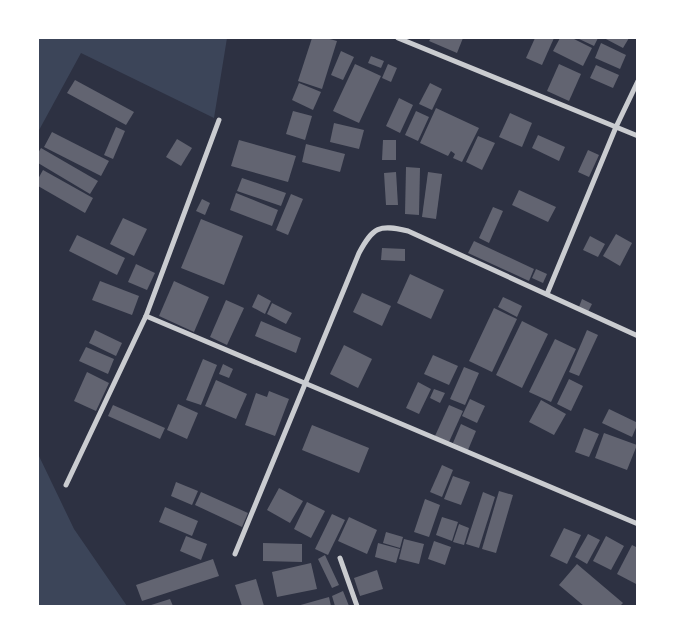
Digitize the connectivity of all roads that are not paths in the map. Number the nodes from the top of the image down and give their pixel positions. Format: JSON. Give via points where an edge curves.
{"nodes":[{"id":1,"x":398,"y":38,"type":"edge"},
{"id":2,"x":638,"y":81,"type":"edge"},
{"id":3,"x":219,"y":120,"type":"dead end"},
{"id":4,"x":616,"y":127,"type":"junction"},
{"id":5,"x":638,"y":136,"type":"edge"},
{"id":6,"x":547,"y":294,"type":"junction"},
{"id":7,"x":146,"y":316,"type":"junction"},
{"id":8,"x":638,"y":336,"type":"edge"},
{"id":9,"x":305,"y":382,"type":"junction"},
{"id":10,"x":66,"y":485,"type":"dead end"},
{"id":11,"x":638,"y":524,"type":"edge"},
{"id":12,"x":235,"y":554,"type":"dead end"},
{"id":13,"x":340,"y":558,"type":"dead end"},
{"id":14,"x":357,"y":606,"type":"edge"}],
"edges":[{"from":1,"to":4,"type":"street"},
{"from":2,"to":4,"type":"street"},
{"from":3,"to":7,"type":"street"},
{"from":4,"to":5,"type":"street"},
{"from":4,"to":6,"type":"street"},
{"from":6,"to":8,"type":"street"},
{"from":6,"to":9,"type":"street","via":[[408,231],[387,226],[378,229],[369,235],[359,253]]},
{"from":7,"to":9,"type":"street"},
{"from":7,"to":10,"type":"street"},
{"from":9,"to":11,"type":"street"},
{"from":9,"to":12,"type":"street"},
{"from":13,"to":14,"type":"street"}]}
